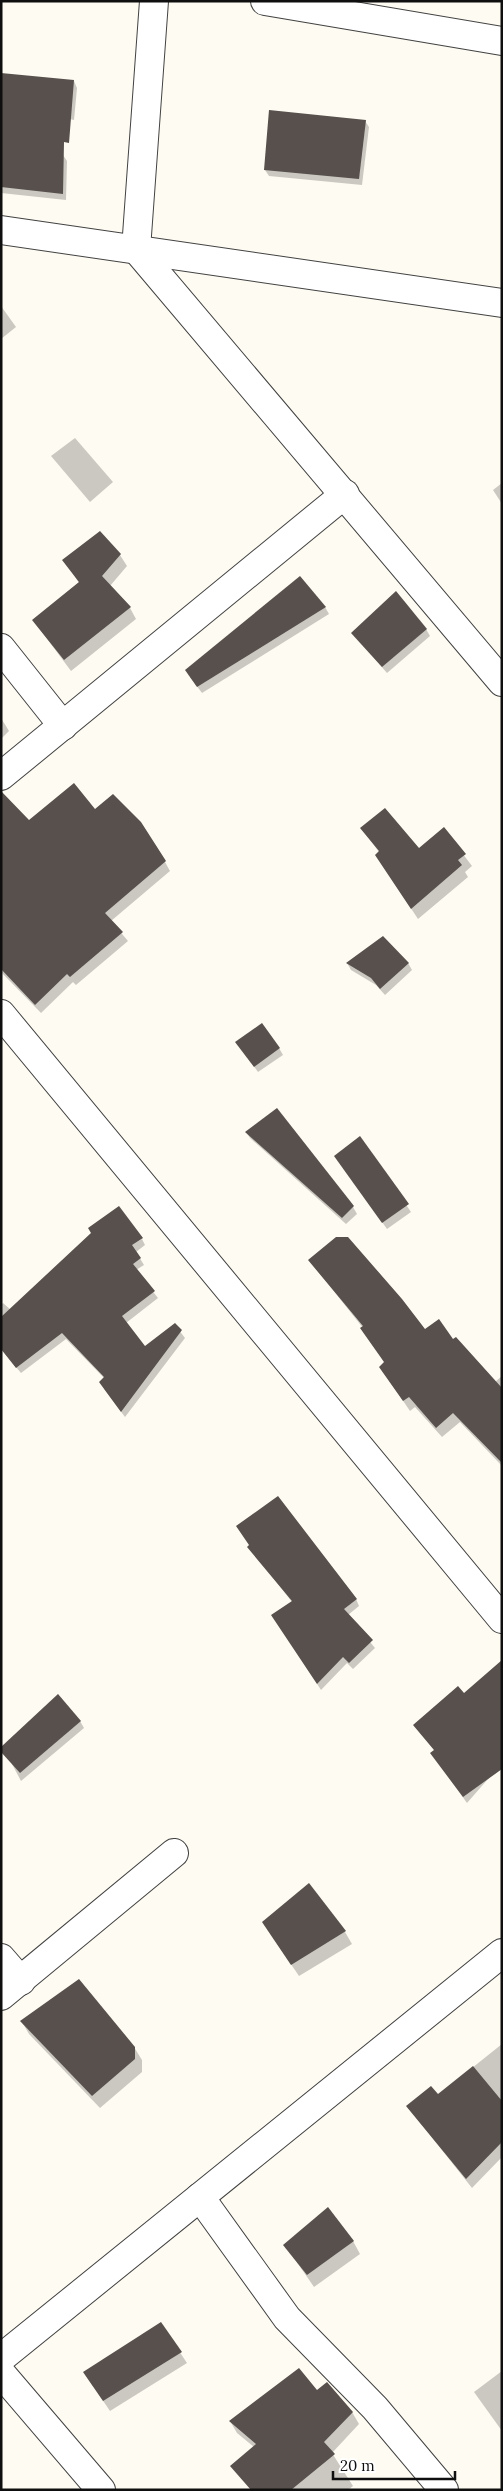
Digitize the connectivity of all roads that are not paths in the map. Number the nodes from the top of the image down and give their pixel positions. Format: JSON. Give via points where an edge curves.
{"nodes":[{"id":1,"x":154,"y":1,"type":"edge"},
{"id":2,"x":265,"y":1,"type":"edge"},
{"id":3,"x":502,"y":40,"type":"edge"},
{"id":4,"x":1,"y":230,"type":"edge"},
{"id":5,"x":136,"y":250,"type":"junction"},
{"id":6,"x":502,"y":303,"type":"edge"},
{"id":7,"x":345,"y":494,"type":"junction"},
{"id":8,"x":1,"y":648,"type":"edge"},
{"id":9,"x":502,"y":682,"type":"edge"},
{"id":10,"x":63,"y":726,"type":"junction"},
{"id":11,"x":1,"y":776,"type":"edge"},
{"id":12,"x":1,"y":1014,"type":"edge"},
{"id":13,"x":502,"y":1619,"type":"edge"},
{"id":14,"x":174,"y":1854,"type":"dead end"},
{"id":15,"x":502,"y":1953,"type":"edge"},
{"id":16,"x":1,"y":1958,"type":"edge"},
{"id":17,"x":11,"y":1989,"type":"edge"},
{"id":18,"x":200,"y":2197,"type":"junction"},
{"id":19,"x":1,"y":2358,"type":"edge"},
{"id":20,"x":1,"y":2373,"type":"edge"},
{"id":21,"x":101,"y":2490,"type":"edge"},
{"id":22,"x":444,"y":2490,"type":"edge"}],
"edges":[{"from":1,"to":5,"type":"street"},
{"from":2,"to":3,"type":"street"},
{"from":4,"to":5,"type":"street"},
{"from":5,"to":6,"type":"street"},
{"from":5,"to":7,"type":"street"},
{"from":7,"to":9,"type":"street"},
{"from":7,"to":10,"type":"street"},
{"from":8,"to":10,"type":"street"},
{"from":10,"to":11,"type":"street"},
{"from":12,"to":13,"type":"street"},
{"from":14,"to":17,"type":"street"},
{"from":15,"to":18,"type":"street"},
{"from":16,"to":17,"type":"street"},
{"from":18,"to":19,"type":"street"},
{"from":18,"to":22,"type":"street","via":[[287,2318],[374,2408]]},
{"from":20,"to":21,"type":"street"}]}
